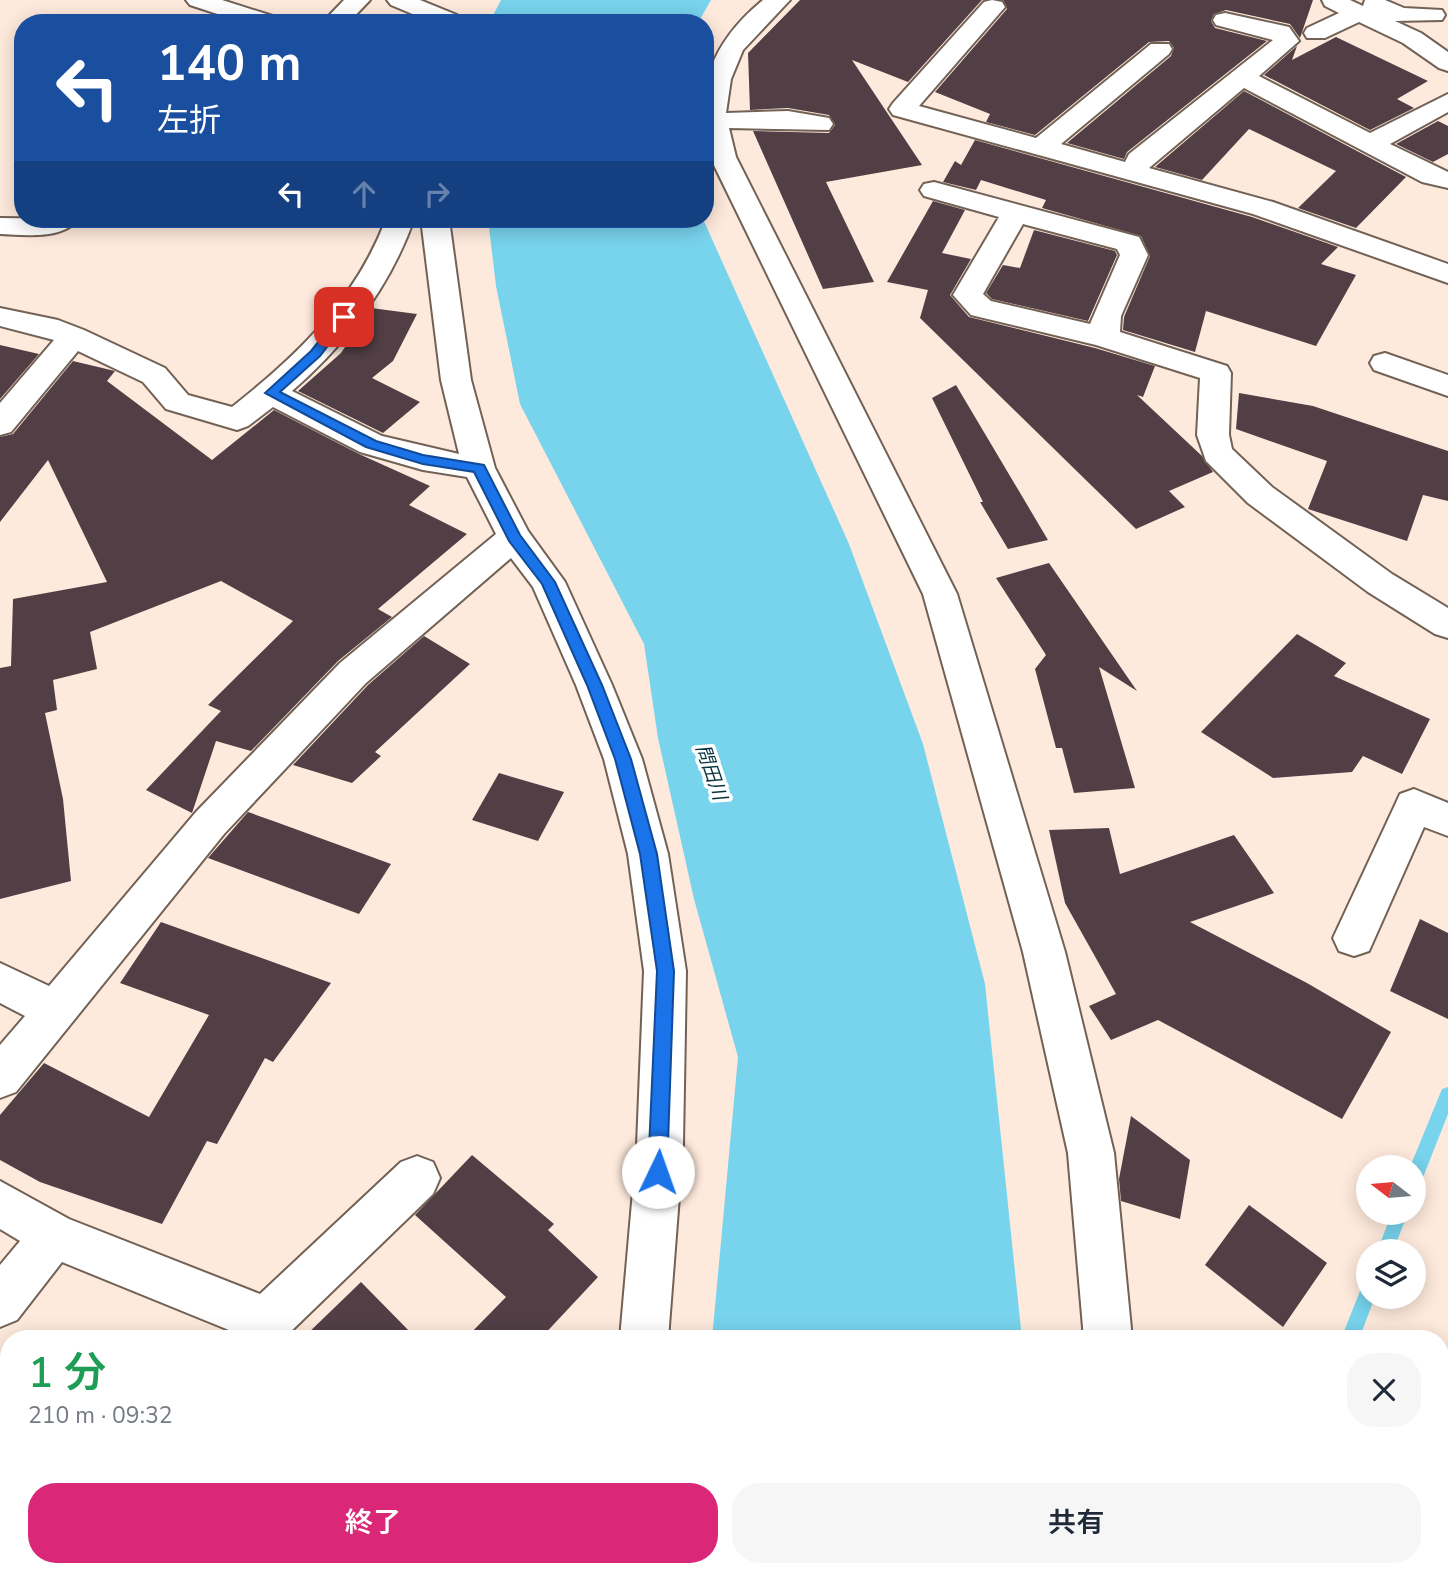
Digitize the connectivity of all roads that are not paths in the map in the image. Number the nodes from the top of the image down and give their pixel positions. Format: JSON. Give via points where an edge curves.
{"nodes":[{"id":1,"x":198,"y":0,"type":"edge"},
{"id":2,"x":358,"y":0,"type":"edge"},
{"id":3,"x":399,"y":0,"type":"edge"},
{"id":4,"x":466,"y":0,"type":"edge"},
{"id":5,"x":778,"y":0,"type":"edge"},
{"id":6,"x":1402,"y":0,"type":"edge"},
{"id":7,"x":1333,"y":1,"type":"edge"},
{"id":8,"x":1361,"y":6,"type":"edge"},
{"id":9,"x":993,"y":7,"type":"dead end"},
{"id":10,"x":1427,"y":10,"type":"edge"},
{"id":11,"x":242,"y":14,"type":"edge"},
{"id":12,"x":343,"y":14,"type":"edge"},
{"id":13,"x":432,"y":14,"type":"edge"},
{"id":14,"x":454,"y":14,"type":"edge"},
{"id":15,"x":1226,"y":20,"type":"dead end"},
{"id":16,"x":1316,"y":33,"type":"dead end"},
{"id":17,"x":1160,"y":49,"type":"dead end"},
{"id":18,"x":950,"y":54,"type":"junction"},
{"id":19,"x":979,"y":63,"type":"dead end"},
{"id":20,"x":1448,"y":63,"type":"edge"},
{"id":21,"x":1242,"y":77,"type":"junction"},
{"id":22,"x":1448,"y":102,"type":"edge"},
{"id":23,"x":902,"y":109,"type":"junction"},
{"id":24,"x":714,"y":121,"type":"junction"},
{"id":25,"x":820,"y":124,"type":"dead end"},
{"id":26,"x":882,"y":130,"type":"dead end"},
{"id":27,"x":1372,"y":143,"type":"junction"},
{"id":28,"x":1040,"y":148,"type":"junction"},
{"id":29,"x":1134,"y":172,"type":"junction"},
{"id":30,"x":1448,"y":180,"type":"edge"},
{"id":31,"x":934,"y":190,"type":"dead end"},
{"id":32,"x":1015,"y":213,"type":"junction"},
{"id":33,"x":397,"y":228,"type":"edge"},
{"id":34,"x":436,"y":228,"type":"edge"},
{"id":35,"x":1448,"y":274,"type":"edge"},
{"id":36,"x":0,"y":317,"type":"edge"},
{"id":37,"x":73,"y":337,"type":"junction"},
{"id":38,"x":1104,"y":337,"type":"junction"},
{"id":39,"x":1385,"y":363,"type":"dead end"},
{"id":40,"x":14,"y":385,"type":"edge"},
{"id":41,"x":1448,"y":386,"type":"edge"},
{"id":42,"x":271,"y":393,"type":"junction"},
{"id":43,"x":0,"y":424,"type":"edge"},
{"id":44,"x":479,"y":468,"type":"junction"},
{"id":45,"x":514,"y":537,"type":"junction"},
{"id":46,"x":1448,"y":625,"type":"edge"},
{"id":47,"x":1448,"y":820,"type":"edge"},
{"id":48,"x":1354,"y":938,"type":"dead end"},
{"id":49,"x":0,"y":982,"type":"edge"},
{"id":50,"x":56,"y":1011,"type":"junction"},
{"id":51,"x":0,"y":1078,"type":"edge"},
{"id":52,"x":417,"y":1178,"type":"dead end"},
{"id":53,"x":0,"y":1203,"type":"edge"},
{"id":54,"x":54,"y":1236,"type":"junction"},
{"id":55,"x":0,"y":1303,"type":"edge"},
{"id":56,"x":645,"y":1330,"type":"edge"},
{"id":57,"x":1108,"y":1330,"type":"edge"}],
"edges":[{"from":1,"to":11,"type":"street"},
{"from":2,"to":12,"type":"street"},
{"from":3,"to":13,"type":"street"},
{"from":4,"to":14,"type":"street"},
{"from":5,"to":24,"type":"street","via":[[749,23],[723,60]]},
{"from":6,"to":10,"type":"street"},
{"from":7,"to":8,"type":"street"},
{"from":8,"to":10,"type":"street","via":[[1401,15]]},
{"from":8,"to":16,"type":"street"},
{"from":8,"to":20,"type":"street"},
{"from":9,"to":18,"type":"street"},
{"from":15,"to":21,"type":"street","via":[[1280,32],[1287,41]]},
{"from":17,"to":28,"type":"street"},
{"from":18,"to":19,"type":"street"},
{"from":18,"to":23,"type":"street"},
{"from":21,"to":27,"type":"street"},
{"from":21,"to":29,"type":"street","via":[[1139,160]]},
{"from":22,"to":27,"type":"street"},
{"from":23,"to":26,"type":"street"},
{"from":23,"to":28,"type":"street"},
{"from":24,"to":25,"type":"street"},
{"from":24,"to":57,"type":"street","via":[[723,157],[940,594],[1044,952],[1091,1153]]},
{"from":27,"to":30,"type":"street"},
{"from":28,"to":29,"type":"street"},
{"from":29,"to":35,"type":"street","via":[[1263,208]]},
{"from":31,"to":32,"type":"street"},
{"from":32,"to":38,"type":"street","via":[[1129,243],[1134,255],[1106,316]]},
{"from":32,"to":38,"type":"street","via":[[968,295],[981,308]]},
{"from":33,"to":42,"type":"street","via":[[359,299],[315,354]]},
{"from":34,"to":44,"type":"street","via":[[456,380]]},
{"from":36,"to":37,"type":"street"},
{"from":37,"to":40,"type":"street"},
{"from":37,"to":42,"type":"street","via":[[154,375],[177,402],[237,419]]},
{"from":38,"to":46,"type":"street","via":[[1216,373],[1213,435],[1217,453],[1271,503],[1380,583]]},
{"from":39,"to":41,"type":"street"},
{"from":40,"to":43,"type":"street"},
{"from":42,"to":44,"type":"street","via":[[371,444]]},
{"from":44,"to":45,"type":"street"},
{"from":45,"to":50,"type":"street","via":[[353,673],[210,823]]},
{"from":45,"to":56,"type":"street","via":[[548,582],[594,685],[623,759],[648,854],[665,971],[660,1145]]},
{"from":47,"to":48,"type":"street","via":[[1414,805]]},
{"from":49,"to":50,"type":"street"},
{"from":50,"to":51,"type":"street"},
{"from":52,"to":54,"type":"street","via":[[267,1321]]},
{"from":53,"to":54,"type":"street"},
{"from":54,"to":55,"type":"street"}]}
